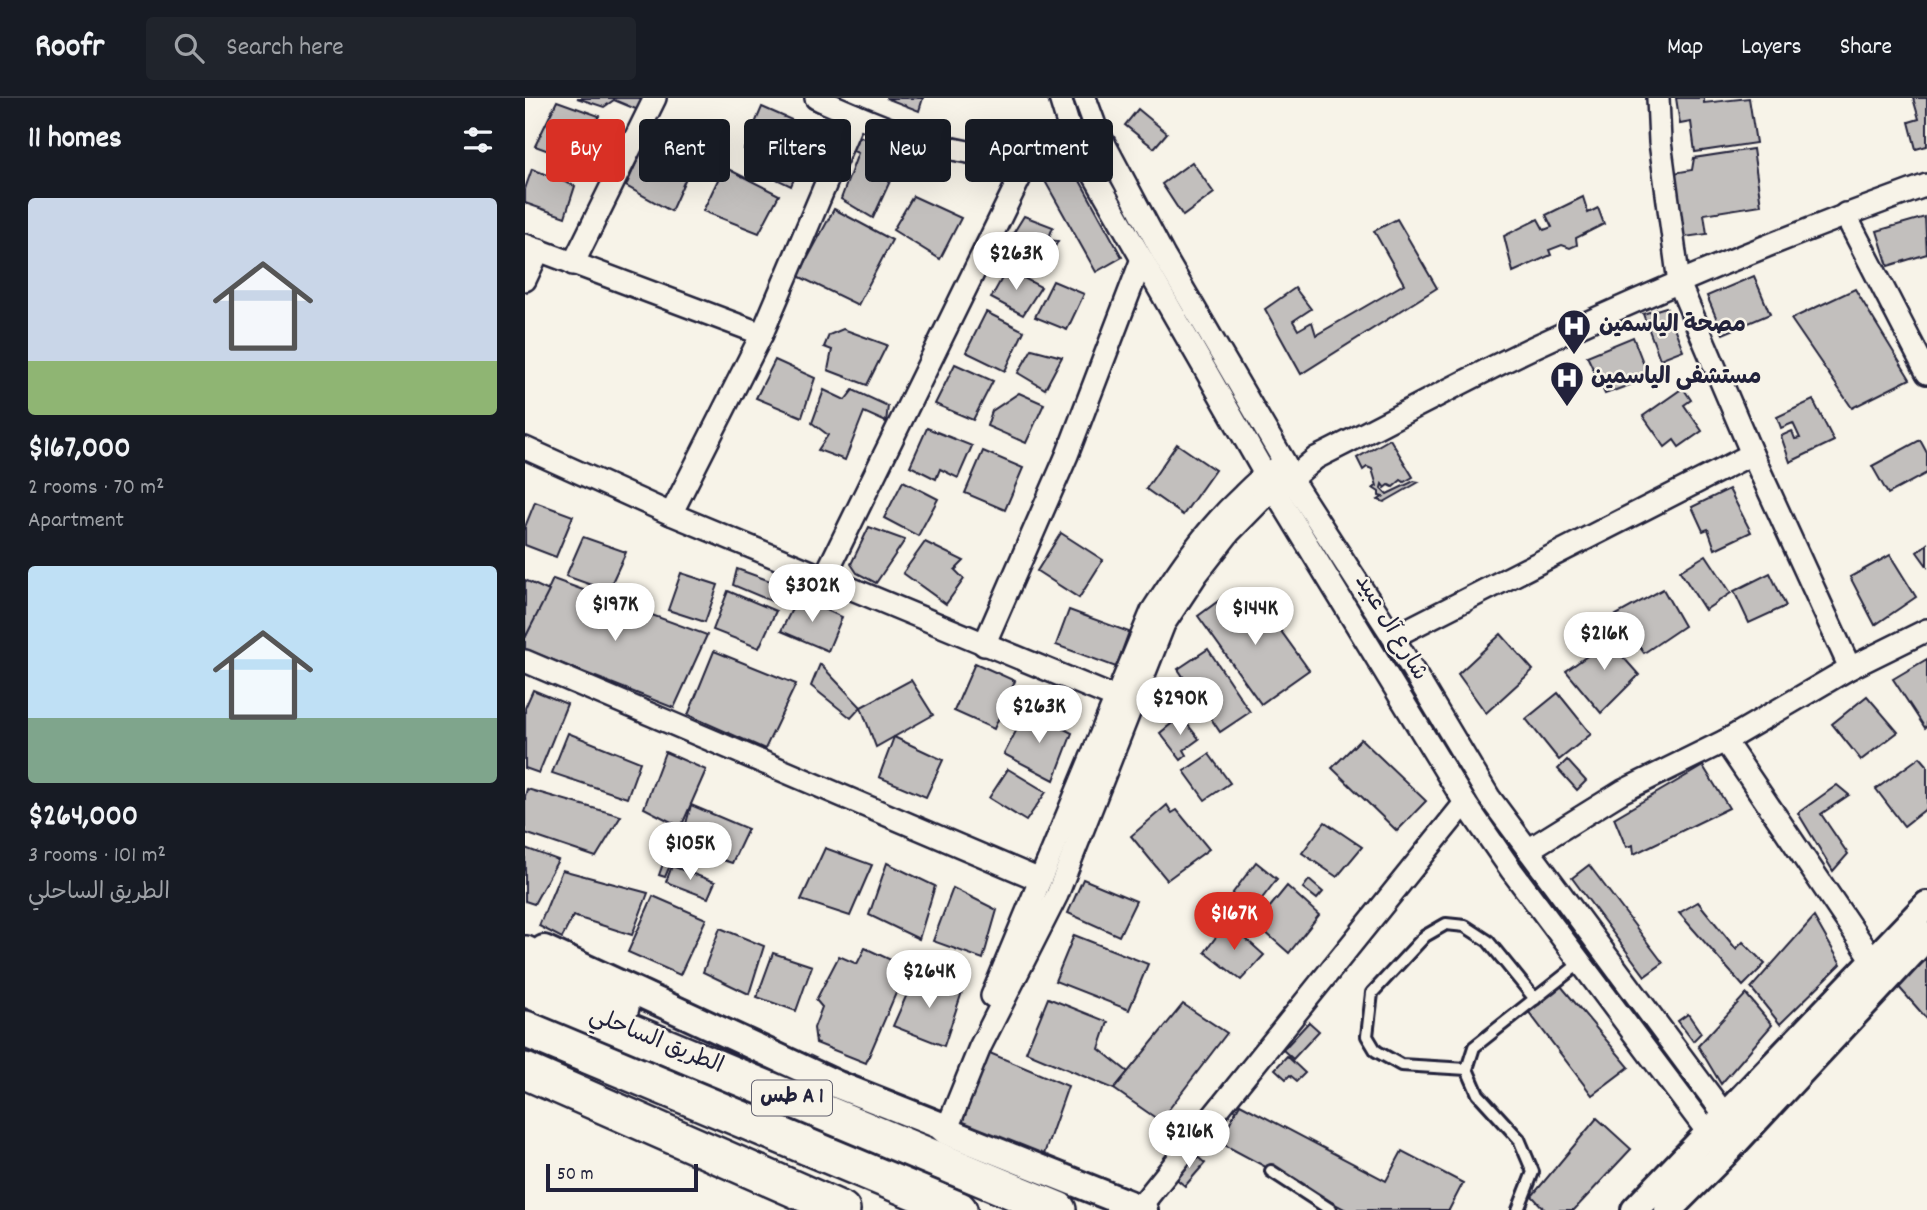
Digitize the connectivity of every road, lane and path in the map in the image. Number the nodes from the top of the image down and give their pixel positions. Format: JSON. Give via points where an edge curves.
{"nodes":[{"id":1,"x":655,"y":98,"type":"edge"},
{"id":2,"x":816,"y":98,"type":"edge"},
{"id":3,"x":1060,"y":98,"type":"edge"},
{"id":4,"x":1086,"y":98,"type":"edge"},
{"id":5,"x":1658,"y":98,"type":"edge"},
{"id":6,"x":855,"y":115,"type":"junction"},
{"id":7,"x":1066,"y":119,"type":"edge"},
{"id":8,"x":1093,"y":119,"type":"edge"},
{"id":9,"x":965,"y":151,"type":"edge"},
{"id":10,"x":1113,"y":160,"type":"edge"},
{"id":11,"x":1018,"y":182,"type":"edge"},
{"id":12,"x":1098,"y":182,"type":"edge"},
{"id":13,"x":1927,"y":185,"type":"edge"},
{"id":14,"x":1846,"y":214,"type":"junction"},
{"id":15,"x":532,"y":248,"type":"edge"},
{"id":16,"x":1142,"y":259,"type":"junction"},
{"id":17,"x":573,"y":264,"type":"junction"},
{"id":18,"x":525,"y":280,"type":"edge"},
{"id":19,"x":1679,"y":283,"type":"junction"},
{"id":20,"x":762,"y":334,"type":"junction"},
{"id":21,"x":1927,"y":373,"type":"edge"},
{"id":22,"x":525,"y":448,"type":"edge"},
{"id":23,"x":1752,"y":454,"type":"junction"},
{"id":24,"x":1279,"y":476,"type":"junction"},
{"id":25,"x":671,"y":514,"type":"junction"},
{"id":26,"x":825,"y":576,"type":"junction"},
{"id":27,"x":1927,"y":630,"type":"edge"},
{"id":28,"x":1394,"y":637,"type":"junction"},
{"id":29,"x":985,"y":645,"type":"junction"},
{"id":30,"x":525,"y":661,"type":"edge"},
{"id":31,"x":1850,"y":668,"type":"junction"},
{"id":32,"x":1116,"y":698,"type":"junction"},
{"id":33,"x":1724,"y":741,"type":"junction"},
{"id":34,"x":1465,"y":803,"type":"junction"},
{"id":35,"x":1528,"y":850,"type":"junction"},
{"id":36,"x":1040,"y":880,"type":"junction"},
{"id":37,"x":1927,"y":905,"type":"edge"},
{"id":38,"x":1927,"y":936,"type":"edge"},
{"id":39,"x":525,"y":941,"type":"edge"},
{"id":40,"x":525,"y":954,"type":"edge"},
{"id":41,"x":1873,"y":960,"type":"junction"},
{"id":42,"x":1580,"y":963,"type":"junction"},
{"id":43,"x":525,"y":988,"type":"edge"},
{"id":44,"x":1535,"y":999,"type":"junction"},
{"id":45,"x":525,"y":1029,"type":"edge"},
{"id":46,"x":1467,"y":1069,"type":"junction"},
{"id":47,"x":525,"y":1071,"type":"edge"},
{"id":48,"x":758,"y":1084,"type":"junction"},
{"id":49,"x":1715,"y":1124,"type":"junction"},
{"id":50,"x":942,"y":1128,"type":"junction"},
{"id":51,"x":1733,"y":1145,"type":"junction"},
{"id":52,"x":1271,"y":1171,"type":"dead end"},
{"id":53,"x":1142,"y":1209,"type":"edge"},
{"id":54,"x":842,"y":1210,"type":"edge"},
{"id":55,"x":959,"y":1210,"type":"edge"},
{"id":56,"x":1058,"y":1210,"type":"edge"},
{"id":57,"x":1331,"y":1210,"type":"edge"},
{"id":58,"x":1518,"y":1210,"type":"edge"},
{"id":59,"x":1635,"y":1210,"type":"edge"},
{"id":60,"x":1668,"y":1210,"type":"edge"}],
"edges":[{"from":1,"to":17,"type":"street"},
{"from":2,"to":6,"type":"street"},
{"from":3,"to":7,"type":"street","name":"شارع آل عبيد"},
{"from":4,"to":8,"type":"street","name":"شارع آل عبيد"},
{"from":5,"to":19,"type":"street"},
{"from":6,"to":9,"type":"street"},
{"from":6,"to":20,"type":"street"},
{"from":10,"to":24,"type":"street","name":"شارع آل عبيد"},
{"from":11,"to":26,"type":"street"},
{"from":12,"to":16,"type":"street","name":"شارع آل عبيد"},
{"from":13,"to":14,"type":"street"},
{"from":14,"to":19,"type":"street"},
{"from":14,"to":21,"type":"street"},
{"from":15,"to":17,"type":"street"},
{"from":15,"to":18,"type":"street"},
{"from":16,"to":24,"type":"street","name":"شارع آل عبيد"},
{"from":16,"to":29,"type":"street","via":[[1067,455]]},
{"from":17,"to":20,"type":"street"},
{"from":19,"to":23,"type":"street"},
{"from":19,"to":24,"type":"street","via":[[1533,348]]},
{"from":20,"to":25,"type":"street"},
{"from":22,"to":25,"type":"street"},
{"from":23,"to":28,"type":"street"},
{"from":23,"to":31,"type":"street"},
{"from":24,"to":28,"type":"street","name":"شارع آل عبيد"},
{"from":24,"to":32,"type":"street","via":[[1227,510],[1186,558],[1152,611]]},
{"from":24,"to":34,"type":"street","name":"شارع آل عبيد"},
{"from":24,"to":50,"type":"street","via":[[1197,574],[1164,624],[1057,895]]},
{"from":25,"to":26,"type":"street"},
{"from":26,"to":29,"type":"street"},
{"from":27,"to":31,"type":"street"},
{"from":28,"to":35,"type":"street","name":"شارع آل عبيد","via":[[1489,797]]},
{"from":29,"to":32,"type":"street"},
{"from":30,"to":36,"type":"street"},
{"from":31,"to":33,"type":"street"},
{"from":32,"to":36,"type":"street"},
{"from":33,"to":35,"type":"street","via":[[1623,791]]},
{"from":33,"to":41,"type":"street"},
{"from":34,"to":42,"type":"street","name":"شارع آل عبيد"},
{"from":34,"to":53,"type":"street"},
{"from":35,"to":49,"type":"street","name":"شارع آل عبيد"},
{"from":36,"to":50,"type":"street"},
{"from":37,"to":41,"type":"street"},
{"from":38,"to":51,"type":"street"},
{"from":39,"to":50,"type":"street"},
{"from":40,"to":48,"type":"highway"},
{"from":41,"to":49,"type":"street"},
{"from":42,"to":44,"type":"lane"},
{"from":42,"to":49,"type":"street","name":"شارع آل عبيد"},
{"from":43,"to":48,"type":"highway","name":"الطريق الساحلي","number":"طس A 1"},
{"from":44,"to":46,"type":"lane","via":[[1474,1047]]},
{"from":44,"to":46,"type":"lane","via":[[1488,941],[1465,926],[1446,924],[1425,936],[1372,993],[1367,1036],[1376,1051],[1401,1065]]},
{"from":45,"to":55,"type":"highway","name":"الطريق الساحلي","number":"طس A 1"},
{"from":46,"to":58,"type":"lane","via":[[1478,1094],[1519,1139],[1533,1172]]},
{"from":47,"to":54,"type":"highway"},
{"from":48,"to":56,"type":"highway","name":"الطريق الساحلي","number":"طس A 1"},
{"from":49,"to":51,"type":"street","name":"شارع آل عبيد"},
{"from":49,"to":59,"type":"street"},
{"from":50,"to":53,"type":"street"},
{"from":51,"to":60,"type":"street"},
{"from":52,"to":57,"type":"lane"}]}
